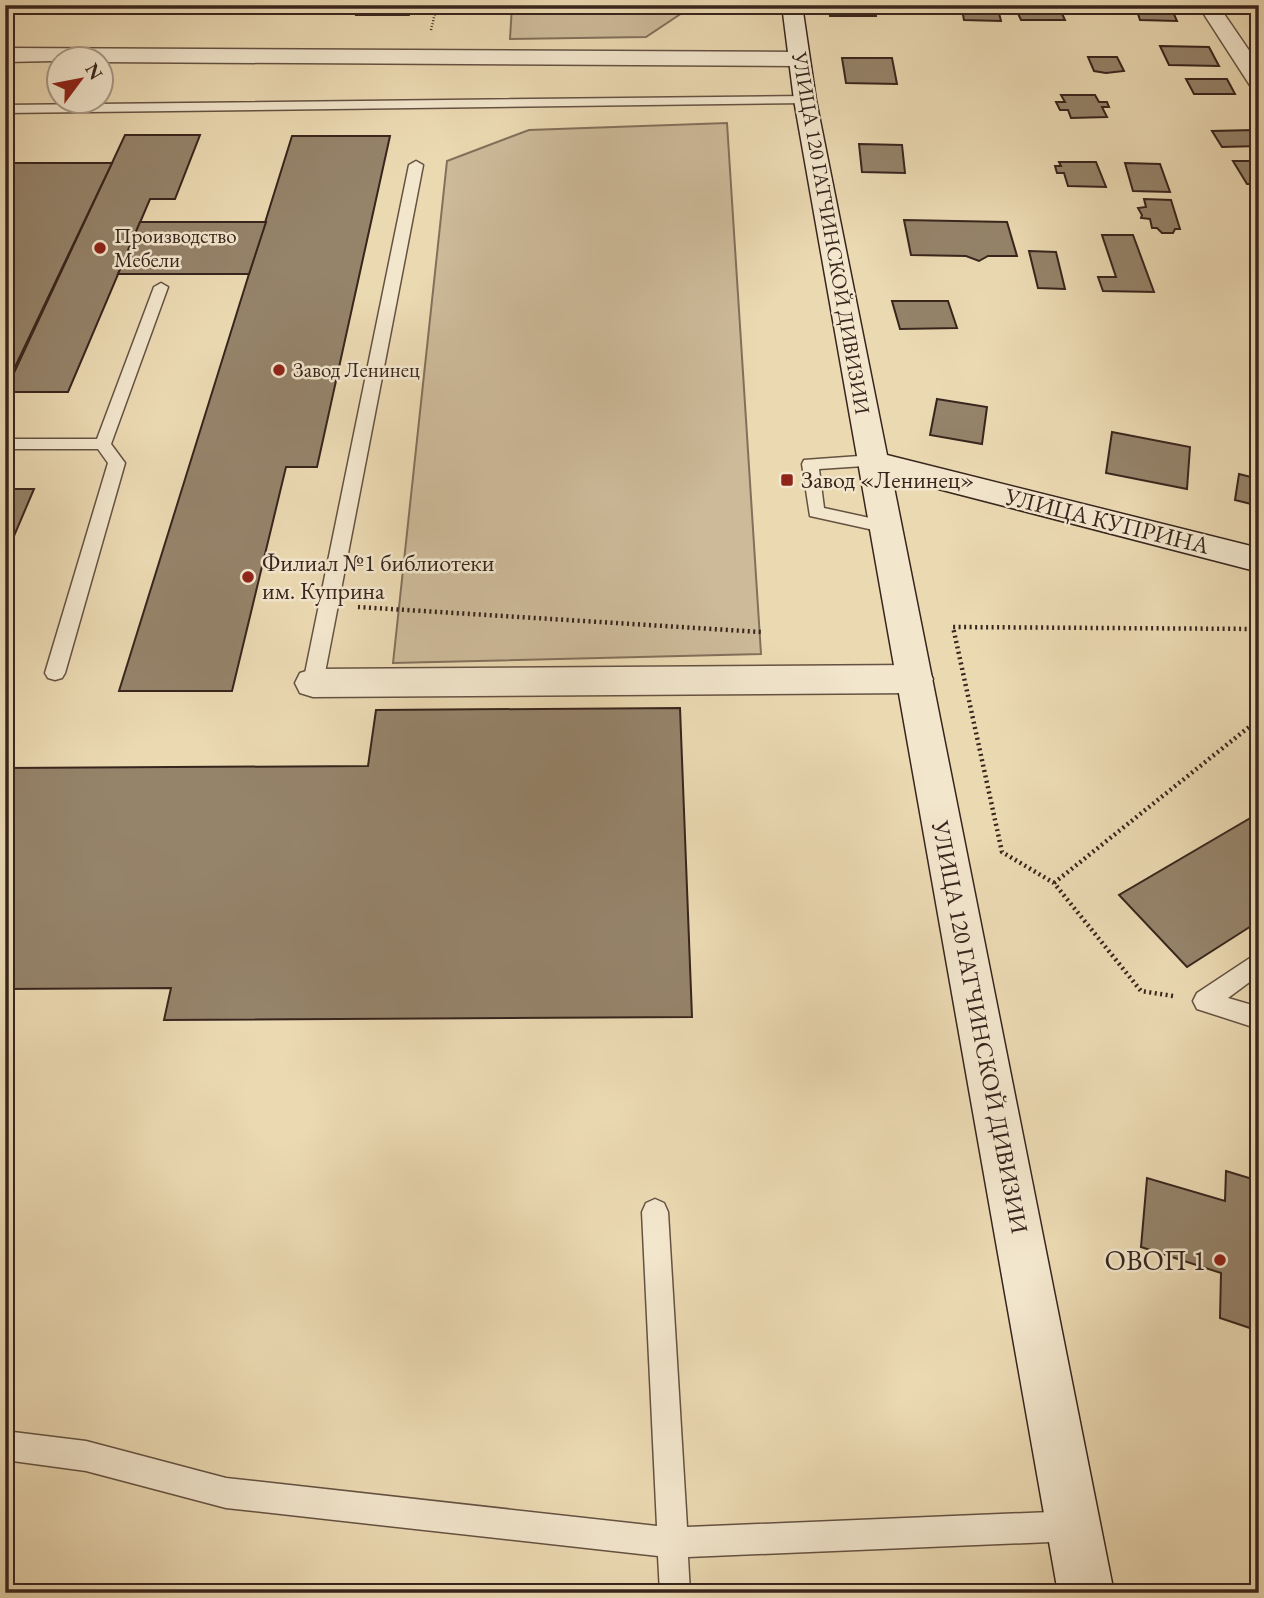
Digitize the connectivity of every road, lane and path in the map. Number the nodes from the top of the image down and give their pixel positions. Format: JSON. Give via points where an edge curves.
{"nodes":[{"id":1,"x":792,"y":5,"type":"edge"},
{"id":2,"x":1208,"y":5,"type":"edge"},
{"id":3,"x":5,"y":55,"type":"edge"},
{"id":4,"x":798,"y":59,"type":"junction"},
{"id":5,"x":1259,"y":82,"type":"edge"},
{"id":6,"x":805,"y":100,"type":"junction"},
{"id":7,"x":5,"y":108,"type":"edge"},
{"id":8,"x":416,"y":165,"type":"dead end"},
{"id":9,"x":161,"y":287,"type":"dead end"},
{"id":10,"x":5,"y":444,"type":"edge"},
{"id":11,"x":103,"y":444,"type":"junction"},
{"id":12,"x":873,"y":462,"type":"junction"},
{"id":13,"x":887,"y":527,"type":"junction"},
{"id":14,"x":1259,"y":560,"type":"edge"},
{"id":15,"x":328,"y":605,"type":"junction"},
{"id":16,"x":1259,"y":629,"type":"edge"},
{"id":17,"x":761,"y":632,"type":"dead end"},
{"id":18,"x":55,"y":673,"type":"dead end"},
{"id":19,"x":915,"y":679,"type":"junction"},
{"id":20,"x":313,"y":683,"type":"joint"},
{"id":21,"x":1259,"y":719,"type":"edge"},
{"id":22,"x":1054,"y":883,"type":"junction"},
{"id":23,"x":1259,"y":962,"type":"edge"},
{"id":24,"x":1205,"y":1002,"type":"junction"},
{"id":25,"x":1259,"y":1018,"type":"edge"},
{"id":26,"x":656,"y":1212,"type":"dead end"},
{"id":27,"x":5,"y":1445,"type":"edge"},
{"id":28,"x":1074,"y":1526,"type":"junction"},
{"id":29,"x":673,"y":1543,"type":"junction"},
{"id":30,"x":675,"y":1593,"type":"edge"},
{"id":31,"x":1086,"y":1593,"type":"edge"}],
"edges":[{"from":1,"to":4,"type":"street","name":"УЛИЦА 120 ГАТЧИНСКОЙ ДИВИЗИИ"},
{"from":2,"to":5,"type":"street"},
{"from":3,"to":4,"type":"street"},
{"from":4,"to":6,"type":"street","name":"УЛИЦА 120 ГАТЧИНСКОЙ ДИВИЗИИ"},
{"from":6,"to":7,"type":"lane"},
{"from":6,"to":12,"type":"street","name":"УЛИЦА 120 ГАТЧИНСКОЙ ДИВИЗИИ"},
{"from":8,"to":15,"type":"lane"},
{"from":9,"to":11,"type":"lane"},
{"from":10,"to":11,"type":"lane"},
{"from":11,"to":18,"type":"lane","via":[[117,463]]},
{"from":12,"to":13,"type":"street","name":"УЛИЦА 120 ГАТЧИНСКОЙ ДИВИЗИИ"},
{"from":12,"to":13,"type":"lane","via":[[810,464],[816,512]]},
{"from":12,"to":14,"type":"street","name":"УЛИЦА КУПРИНА"},
{"from":13,"to":19,"type":"street","name":"УЛИЦА 120 ГАТЧИНСКОЙ ДИВИЗИИ"},
{"from":15,"to":17,"type":"path"},
{"from":15,"to":20,"type":"lane"},
{"from":16,"to":22,"type":"path","via":[[953,627],[1002,852]]},
{"from":19,"to":20,"type":"street"},
{"from":19,"to":28,"type":"street","name":"УЛИЦА 120 ГАТЧИНСКОЙ ДИВИЗИИ"},
{"from":21,"to":22,"type":"path"},
{"from":22,"to":24,"type":"path","via":[[1140,991]]},
{"from":23,"to":24,"type":"lane"},
{"from":24,"to":25,"type":"lane"},
{"from":26,"to":29,"type":"lane"},
{"from":27,"to":29,"type":"lane","via":[[86,1456],[226,1493]]},
{"from":28,"to":29,"type":"lane"},
{"from":28,"to":31,"type":"street","name":"УЛИЦА 120 ГАТЧИНСКОЙ ДИВИЗИИ"},
{"from":29,"to":30,"type":"lane"}]}
